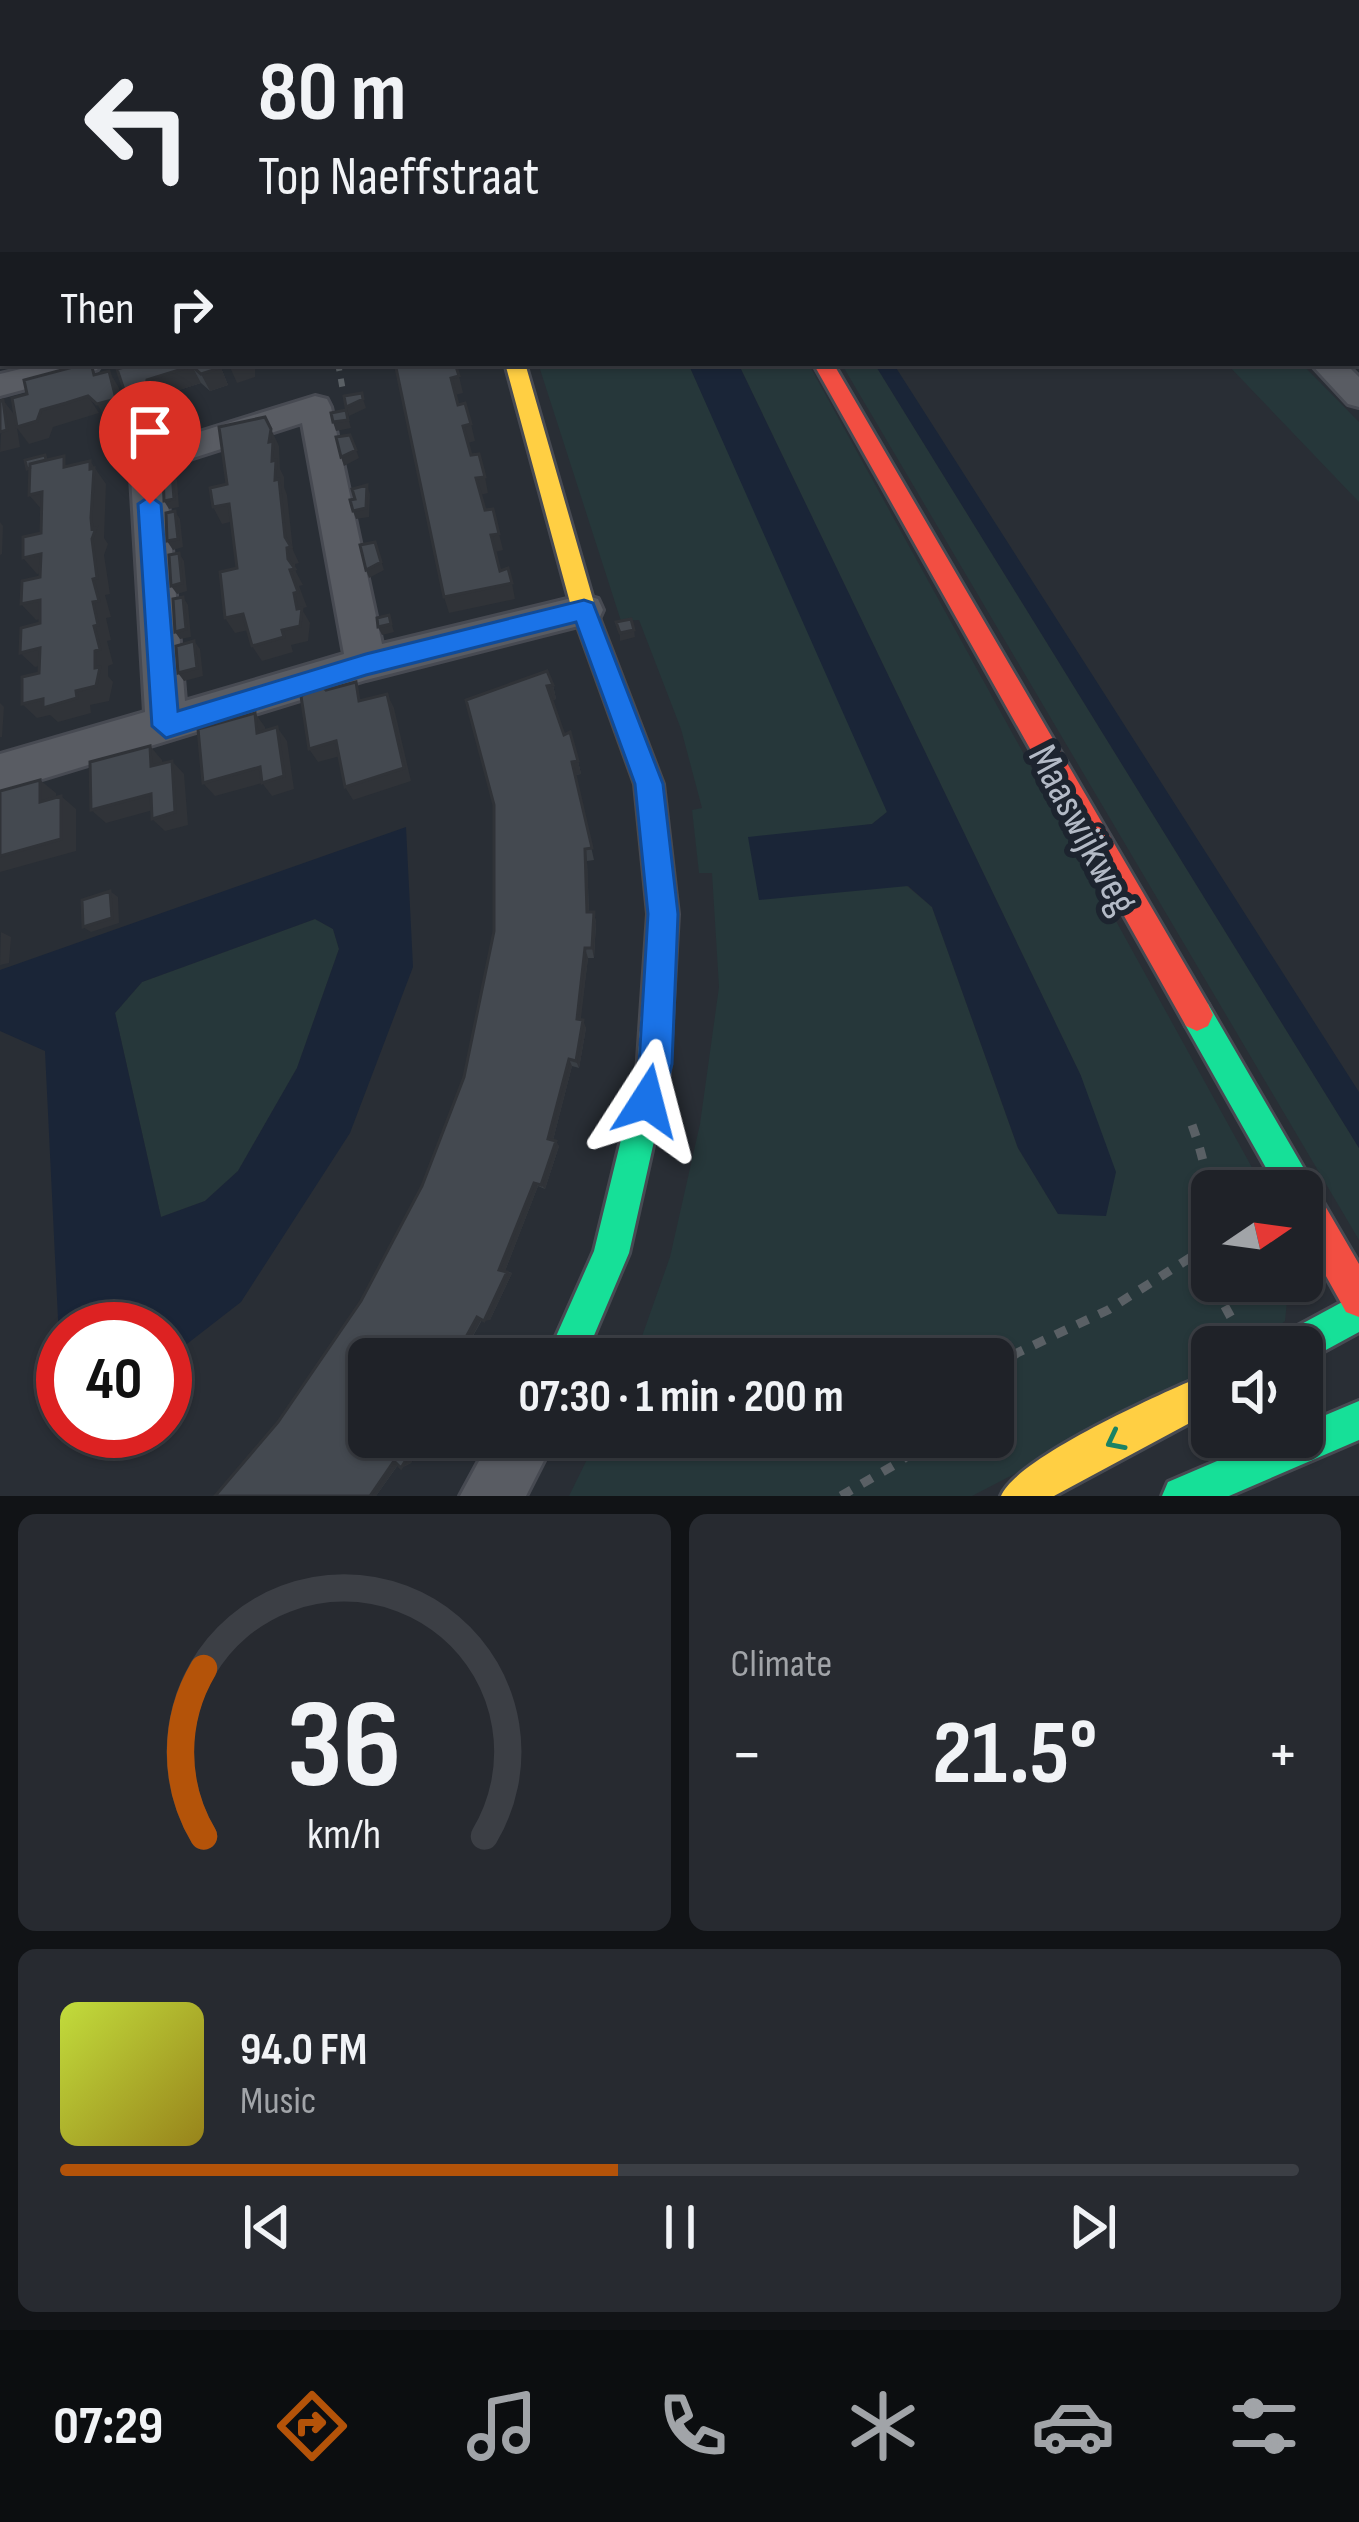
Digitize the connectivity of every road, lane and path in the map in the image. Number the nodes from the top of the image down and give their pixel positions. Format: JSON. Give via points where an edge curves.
{"nodes":[{"id":1,"x":74,"y":366,"type":"edge"},
{"id":2,"x":516,"y":366,"type":"edge"},
{"id":3,"x":825,"y":366,"type":"edge"},
{"id":4,"x":1329,"y":366,"type":"edge"},
{"id":5,"x":0,"y":385,"type":"edge"},
{"id":6,"x":1359,"y":396,"type":"edge"},
{"id":7,"x":584,"y":610,"type":"junction"},
{"id":8,"x":366,"y":664,"type":"junction"},
{"id":9,"x":166,"y":726,"type":"junction"},
{"id":10,"x":0,"y":773,"type":"edge"},
{"id":11,"x":1189,"y":1115,"type":"dead end"},
{"id":12,"x":1209,"y":1170,"type":"edge"},
{"id":13,"x":1286,"y":1170,"type":"edge"},
{"id":14,"x":1323,"y":1236,"type":"edge"},
{"id":15,"x":1191,"y":1257,"type":"edge"},
{"id":16,"x":1359,"y":1299,"type":"edge"},
{"id":17,"x":1359,"y":1311,"type":"edge"},
{"id":18,"x":1323,"y":1332,"type":"edge"},
{"id":19,"x":574,"y":1338,"type":"edge"},
{"id":20,"x":1014,"y":1355,"type":"edge"},
{"id":21,"x":1191,"y":1402,"type":"edge"},
{"id":22,"x":1359,"y":1420,"type":"edge"},
{"id":23,"x":514,"y":1458,"type":"edge"},
{"id":24,"x":906,"y":1458,"type":"edge"},
{"id":25,"x":491,"y":1496,"type":"edge"},
{"id":26,"x":841,"y":1496,"type":"edge"},
{"id":27,"x":1021,"y":1496,"type":"edge"},
{"id":28,"x":1182,"y":1496,"type":"edge"}],
"edges":[{"from":1,"to":5,"type":"street"},
{"from":2,"to":7,"type":"street"},
{"from":3,"to":13,"type":"street","name":"Maaswijkweg"},
{"from":4,"to":6,"type":"street"},
{"from":7,"to":8,"type":"street"},
{"from":7,"to":19,"type":"street","via":[[649,784],[663,914],[656,1064],[611,1253]]},
{"from":8,"to":9,"type":"street"},
{"from":8,"to":9,"type":"street","via":[[315,406],[147,460]]},
{"from":9,"to":10,"type":"street"},
{"from":11,"to":12,"type":"path"},
{"from":14,"to":16,"type":"street"},
{"from":15,"to":20,"type":"path","via":[[1108,1310]]},
{"from":17,"to":18,"type":"street"},
{"from":21,"to":27,"type":"street","one_way":true},
{"from":22,"to":28,"type":"street"},
{"from":23,"to":25,"type":"street"},
{"from":24,"to":26,"type":"path"}]}
